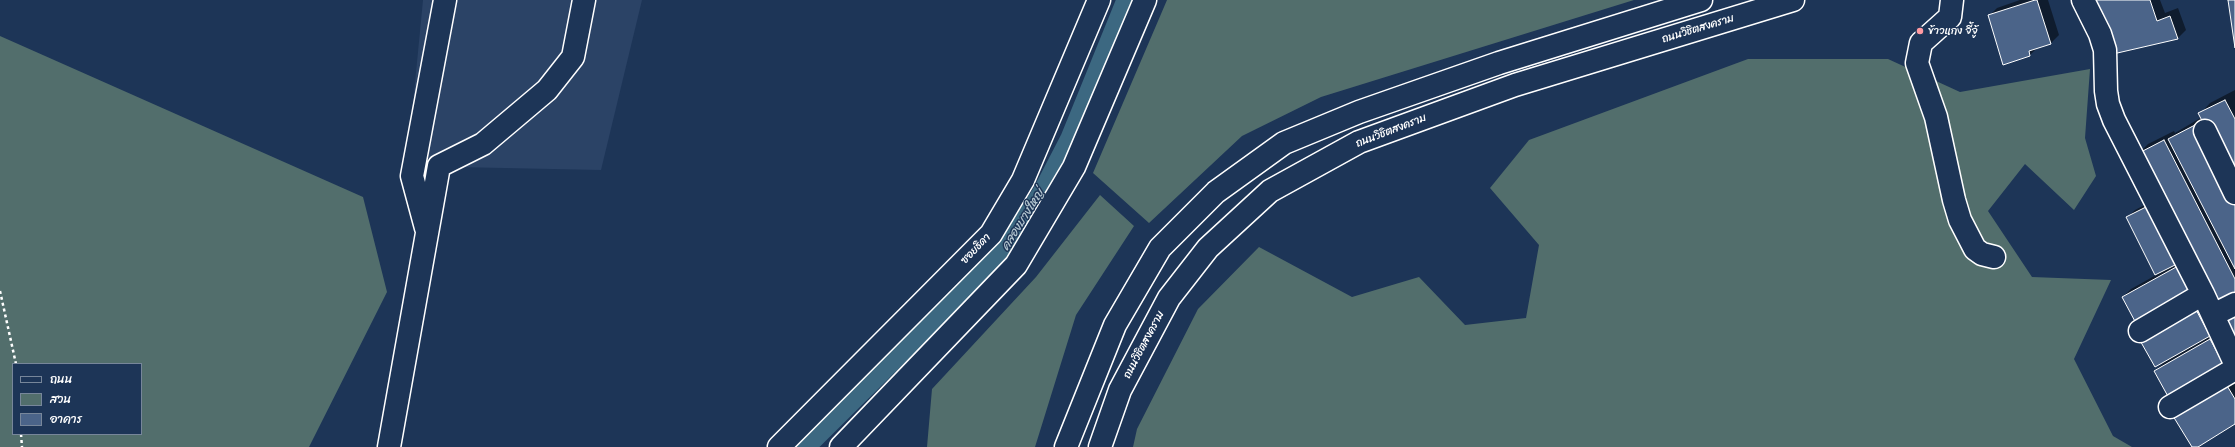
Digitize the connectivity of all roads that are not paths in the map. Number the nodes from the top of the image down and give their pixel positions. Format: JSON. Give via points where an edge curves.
{"nodes":[{"id":1,"x":445,"y":0,"type":"edge"},
{"id":2,"x":584,"y":0,"type":"edge"},
{"id":3,"x":1099,"y":0,"type":"edge"},
{"id":4,"x":1145,"y":0,"type":"edge"},
{"id":5,"x":1701,"y":0,"type":"edge"},
{"id":6,"x":1793,"y":0,"type":"edge"},
{"id":7,"x":1952,"y":0,"type":"edge"},
{"id":8,"x":2084,"y":0,"type":"edge"},
{"id":9,"x":2205,"y":131,"type":"dead end"},
{"id":10,"x":2235,"y":193,"type":"edge"},
{"id":11,"x":427,"y":233,"type":"junction"},
{"id":12,"x":1994,"y":257,"type":"dead end"},
{"id":13,"x":2203,"y":294,"type":"junction"},
{"id":14,"x":2235,"y":304,"type":"edge"},
{"id":15,"x":2213,"y":315,"type":"junction"},
{"id":16,"x":2140,"y":331,"type":"dead end"},
{"id":17,"x":2235,"y":363,"type":"edge"},
{"id":18,"x":2235,"y":369,"type":"edge"},
{"id":19,"x":2170,"y":407,"type":"dead end"},
{"id":20,"x":389,"y":447,"type":"edge"},
{"id":21,"x":779,"y":447,"type":"edge"},
{"id":22,"x":841,"y":447,"type":"edge"},
{"id":23,"x":1066,"y":447,"type":"edge"},
{"id":24,"x":1100,"y":447,"type":"edge"}],
"edges":[{"from":1,"to":11,"type":"street","via":[[412,176]]},
{"from":2,"to":11,"type":"street","via":[[573,57],[547,90],[483,144],[439,166]]},
{"from":3,"to":21,"type":"street","name":"ซอยธิดา","via":[[1023,180],[991,234]]},
{"from":4,"to":22,"type":"street","via":[[1074,167],[1016,265]]},
{"from":5,"to":23,"type":"street","via":[[1462,76],[1359,112],[1278,147],[1216,192],[1160,248],[1115,325]]},
{"from":6,"to":24,"type":"street","name":"ถนนวิชิตสงคราม","via":[[1515,85],[1359,142],[1270,191],[1208,248],[1169,298],[1120,390]]},
{"from":7,"to":12,"type":"street","via":[[1950,17],[1921,42],[1917,63],[1936,117],[1960,220],[1975,249]]},
{"from":8,"to":13,"type":"street","via":[[2105,50],[2106,92],[2114,120]]},
{"from":9,"to":10,"type":"street"},
{"from":11,"to":20,"type":"street"},
{"from":13,"to":15,"type":"street"},
{"from":13,"to":16,"type":"street"},
{"from":14,"to":15,"type":"street"},
{"from":15,"to":17,"type":"street"},
{"from":18,"to":19,"type":"street"}]}
